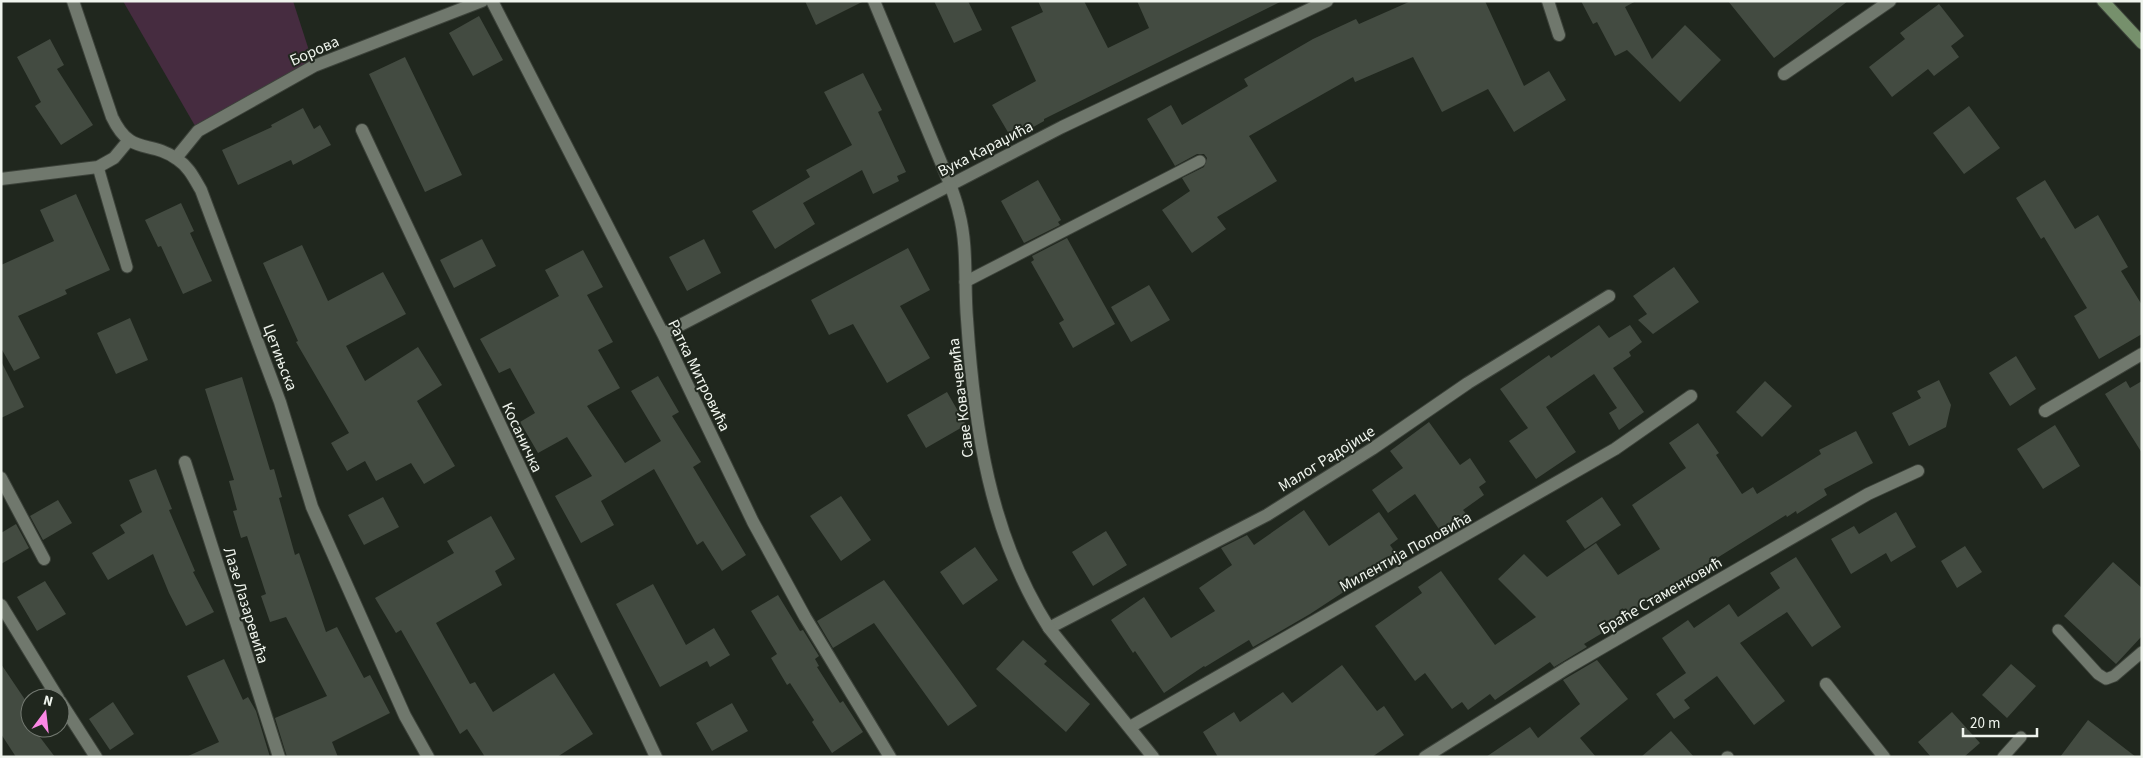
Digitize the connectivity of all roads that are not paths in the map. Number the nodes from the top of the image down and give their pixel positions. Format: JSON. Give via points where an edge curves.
{"nodes":[{"id":1,"x":73,"y":1,"type":"edge"},
{"id":2,"x":482,"y":1,"type":"edge"},
{"id":3,"x":492,"y":1,"type":"edge"},
{"id":4,"x":874,"y":1,"type":"edge"},
{"id":5,"x":1327,"y":1,"type":"edge"},
{"id":6,"x":1548,"y":1,"type":"edge"},
{"id":7,"x":1890,"y":1,"type":"edge"},
{"id":8,"x":2103,"y":1,"type":"edge"},
{"id":9,"x":1559,"y":35,"type":"dead end"},
{"id":10,"x":2142,"y":43,"type":"edge"},
{"id":11,"x":1784,"y":74,"type":"dead end"},
{"id":12,"x":362,"y":130,"type":"dead end"},
{"id":13,"x":129,"y":140,"type":"junction"},
{"id":14,"x":176,"y":158,"type":"junction"},
{"id":15,"x":1200,"y":161,"type":"dead end"},
{"id":16,"x":98,"y":167,"type":"junction"},
{"id":17,"x":1,"y":179,"type":"edge"},
{"id":18,"x":950,"y":184,"type":"junction"},
{"id":19,"x":127,"y":267,"type":"dead end"},
{"id":20,"x":965,"y":282,"type":"junction"},
{"id":21,"x":1609,"y":296,"type":"dead end"},
{"id":22,"x":663,"y":334,"type":"junction"},
{"id":23,"x":2142,"y":354,"type":"edge"},
{"id":24,"x":1691,"y":396,"type":"dead end"},
{"id":25,"x":2045,"y":411,"type":"dead end"},
{"id":26,"x":186,"y":462,"type":"dead end"},
{"id":27,"x":1918,"y":471,"type":"dead end"},
{"id":28,"x":1,"y":478,"type":"edge"},
{"id":29,"x":44,"y":559,"type":"dead end"},
{"id":30,"x":1,"y":605,"type":"edge"},
{"id":31,"x":1048,"y":628,"type":"junction"},
{"id":32,"x":2058,"y":630,"type":"dead end"},
{"id":33,"x":2142,"y":652,"type":"edge"},
{"id":34,"x":1826,"y":684,"type":"dead end"},
{"id":35,"x":52,"y":688,"type":"edge"},
{"id":36,"x":70,"y":716,"type":"edge"},
{"id":37,"x":1130,"y":727,"type":"junction"},
{"id":38,"x":2021,"y":737,"type":"dead end"},
{"id":39,"x":96,"y":757,"type":"edge"},
{"id":40,"x":279,"y":757,"type":"edge"},
{"id":41,"x":428,"y":757,"type":"edge"},
{"id":42,"x":656,"y":757,"type":"edge"},
{"id":43,"x":890,"y":757,"type":"edge"},
{"id":44,"x":1153,"y":757,"type":"edge"},
{"id":45,"x":1425,"y":757,"type":"edge"},
{"id":46,"x":1884,"y":757,"type":"edge"},
{"id":47,"x":2003,"y":757,"type":"edge"}],
"edges":[{"from":1,"to":13,"type":"street","via":[[112,117]]},
{"from":2,"to":14,"type":"street","name":"Борова","via":[[314,66],[198,131]]},
{"from":3,"to":22,"type":"street","name":"Ратка Митровића"},
{"from":4,"to":18,"type":"street","name":"Саве Ковачевића"},
{"from":5,"to":18,"type":"street","name":"Вука Караџића"},
{"from":6,"to":9,"type":"street"},
{"from":7,"to":11,"type":"street"},
{"from":8,"to":10,"type":"main road"},
{"from":12,"to":42,"type":"street","name":"Косаничка"},
{"from":13,"to":14,"type":"street","name":"Цетињска"},
{"from":13,"to":16,"type":"street","via":[[114,158]]},
{"from":14,"to":41,"type":"street","name":"Цетињска","via":[[191,172],[201,190],[280,402],[312,506],[404,716]]},
{"from":15,"to":20,"type":"lane"},
{"from":16,"to":17,"type":"street"},
{"from":16,"to":19,"type":"lane"},
{"from":18,"to":20,"type":"street","name":"Саве Ковачевића","via":[[960,214]]},
{"from":18,"to":22,"type":"street","name":"Вука Караџића"},
{"from":20,"to":31,"type":"street","name":"Саве Ковачевића","via":[[985,469],[1010,551]]},
{"from":21,"to":31,"type":"street","name":"Малог Радојице","via":[[1468,383],[1267,515]]},
{"from":22,"to":43,"type":"street","name":"Ратка Митровића","via":[[753,522],[805,617]]},
{"from":23,"to":25,"type":"street"},
{"from":24,"to":37,"type":"street","name":"Милентија Поповића","via":[[1615,449]]},
{"from":26,"to":40,"type":"street","name":"Лазе Лазаревића"},
{"from":27,"to":45,"type":"street","name":"Браће Стаменковић","via":[[1868,494],[1601,648]]},
{"from":28,"to":29,"type":"street"},
{"from":30,"to":35,"type":"street"},
{"from":31,"to":37,"type":"street","name":"Саве Ковачевића"},
{"from":32,"to":33,"type":"lane","via":[[2106,679]]},
{"from":34,"to":46,"type":"street"},
{"from":36,"to":39,"type":"street"},
{"from":37,"to":44,"type":"street","name":"Саве Ковачевића"},
{"from":38,"to":47,"type":"lane"}]}
